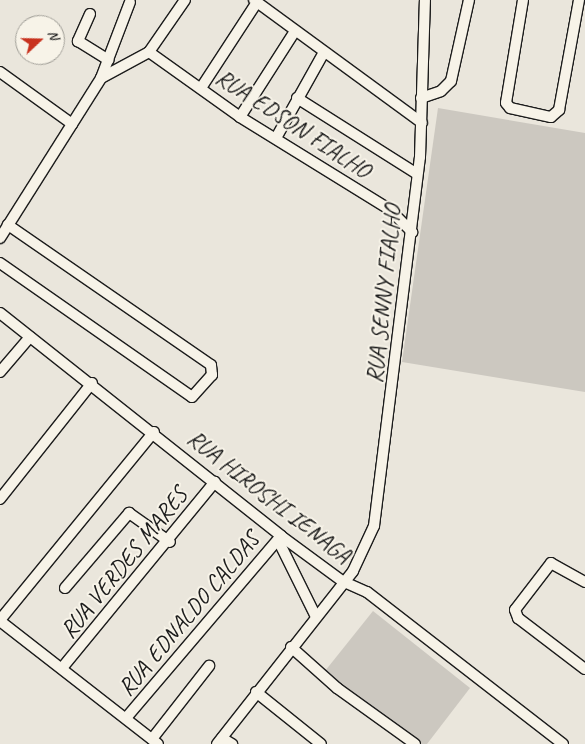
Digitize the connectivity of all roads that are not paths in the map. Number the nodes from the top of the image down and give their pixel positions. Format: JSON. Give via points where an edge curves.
{"nodes":[{"id":1,"x":185,"y":0,"type":"edge"},
{"id":2,"x":425,"y":0,"type":"edge"},
{"id":3,"x":469,"y":0,"type":"edge"},
{"id":4,"x":524,"y":0,"type":"edge"},
{"id":5,"x":579,"y":0,"type":"edge"},
{"id":6,"x":255,"y":1,"type":"edge"},
{"id":7,"x":130,"y":2,"type":"dead end"},
{"id":8,"x":90,"y":14,"type":"dead end"},
{"id":9,"x":295,"y":31,"type":"junction"},
{"id":10,"x":149,"y":52,"type":"junction"},
{"id":11,"x":324,"y":52,"type":"junction"},
{"id":12,"x":108,"y":60,"type":"junction"},
{"id":13,"x":0,"y":72,"type":"edge"},
{"id":14,"x":101,"y":78,"type":"junction"},
{"id":15,"x":201,"y":88,"type":"junction"},
{"id":16,"x":297,"y":98,"type":"junction"},
{"id":17,"x":421,"y":98,"type":"junction"},
{"id":18,"x":240,"y":117,"type":"junction"},
{"id":19,"x":72,"y":124,"type":"junction"},
{"id":20,"x":422,"y":124,"type":"junction"},
{"id":21,"x":276,"y":138,"type":"junction"},
{"id":22,"x":417,"y":174,"type":"junction"},
{"id":23,"x":8,"y":225,"type":"junction"},
{"id":24,"x":412,"y":232,"type":"junction"},
{"id":25,"x":0,"y":238,"type":"edge"},
{"id":26,"x":1,"y":263,"type":"edge"},
{"id":27,"x":0,"y":313,"type":"edge"},
{"id":28,"x":30,"y":337,"type":"junction"},
{"id":29,"x":0,"y":372,"type":"edge"},
{"id":30,"x":92,"y":383,"type":"junction"},
{"id":31,"x":154,"y":432,"type":"junction"},
{"id":32,"x":215,"y":482,"type":"junction"},
{"id":33,"x":0,"y":499,"type":"edge"},
{"id":34,"x":280,"y":538,"type":"junction"},
{"id":35,"x":170,"y":542,"type":"junction"},
{"id":36,"x":342,"y":581,"type":"junction"},
{"id":37,"x":585,"y":582,"type":"edge"},
{"id":38,"x":65,"y":588,"type":"dead end"},
{"id":39,"x":315,"y":615,"type":"junction"},
{"id":40,"x":0,"y":620,"type":"edge"},
{"id":41,"x":291,"y":647,"type":"junction"},
{"id":42,"x":209,"y":666,"type":"dead end"},
{"id":43,"x":62,"y":668,"type":"junction"},
{"id":44,"x":585,"y":669,"type":"edge"},
{"id":45,"x":256,"y":692,"type":"junction"},
{"id":46,"x":126,"y":718,"type":"junction"},
{"id":47,"x":219,"y":741,"type":"edge"},
{"id":48,"x":155,"y":742,"type":"edge"},
{"id":49,"x":232,"y":744,"type":"edge"},
{"id":50,"x":321,"y":744,"type":"edge"},
{"id":51,"x":415,"y":744,"type":"edge"},
{"id":52,"x":563,"y":744,"type":"edge"}],
"edges":[{"from":1,"to":10,"type":"street"},
{"from":2,"to":17,"type":"street","name":"RUA SENNY FIALHO"},
{"from":3,"to":17,"type":"street","via":[[451,81],[442,91]]},
{"from":4,"to":5,"type":"street","via":[[506,99],[510,108],[551,117],[557,113]]},
{"from":6,"to":9,"type":"street"},
{"from":6,"to":15,"type":"street"},
{"from":7,"to":12,"type":"street"},
{"from":8,"to":12,"type":"street","via":[[77,38]]},
{"from":9,"to":11,"type":"street"},
{"from":9,"to":18,"type":"street"},
{"from":10,"to":14,"type":"street"},
{"from":10,"to":15,"type":"street","name":"RUA EDSON FIALHO"},
{"from":11,"to":16,"type":"street"},
{"from":11,"to":20,"type":"street"},
{"from":12,"to":14,"type":"street"},
{"from":13,"to":19,"type":"street"},
{"from":14,"to":19,"type":"street"},
{"from":15,"to":18,"type":"street","name":"RUA EDSON FIALHO"},
{"from":16,"to":21,"type":"street"},
{"from":16,"to":22,"type":"street"},
{"from":17,"to":20,"type":"street","name":"RUA SENNY FIALHO"},
{"from":18,"to":21,"type":"street","name":"RUA EDSON FIALHO"},
{"from":19,"to":23,"type":"street"},
{"from":20,"to":22,"type":"street","name":"RUA SENNY FIALHO"},
{"from":21,"to":24,"type":"street","name":"RUA EDSON FIALHO","via":[[389,209]]},
{"from":22,"to":24,"type":"street","name":"RUA SENNY FIALHO"},
{"from":23,"to":25,"type":"street"},
{"from":23,"to":26,"type":"street","via":[[211,365],[212,375],[192,397]]},
{"from":24,"to":36,"type":"street","name":"RUA SENNY FIALHO","via":[[377,512],[358,565]]},
{"from":27,"to":28,"type":"street","name":"RUA HIROSHI IENAGA"},
{"from":28,"to":29,"type":"street"},
{"from":28,"to":30,"type":"street","name":"RUA HIROSHI IENAGA"},
{"from":30,"to":31,"type":"street","name":"RUA HIROSHI IENAGA"},
{"from":30,"to":33,"type":"street"},
{"from":31,"to":32,"type":"street","name":"RUA HIROSHI IENAGA"},
{"from":31,"to":40,"type":"street"},
{"from":32,"to":34,"type":"street","name":"RUA HIROSHI IENAGA"},
{"from":32,"to":35,"type":"street","name":"RUA VERDES MARES"},
{"from":34,"to":36,"type":"street","name":"RUA HIROSHI IENAGA"},
{"from":34,"to":39,"type":"street"},
{"from":34,"to":46,"type":"street","name":"RUA EDNALDO CALDAS"},
{"from":35,"to":38,"type":"street","via":[[129,513]]},
{"from":35,"to":43,"type":"street","name":"RUA VERDES MARES"},
{"from":36,"to":39,"type":"street","name":"RUA SENNY FIALHO"},
{"from":36,"to":52,"type":"street","name":"RUA HIROSHI IENAGA","via":[[367,592]]},
{"from":37,"to":44,"type":"street","via":[[557,563],[547,567],[516,606],[516,614]]},
{"from":39,"to":41,"type":"street","name":"RUA SENNY FIALHO"},
{"from":40,"to":43,"type":"street"},
{"from":41,"to":45,"type":"street","name":"RUA SENNY FIALHO"},
{"from":41,"to":51,"type":"street","via":[[337,688]]},
{"from":42,"to":48,"type":"street"},
{"from":43,"to":46,"type":"street"},
{"from":45,"to":47,"type":"street","name":"RUA SENNY FIALHO"},
{"from":45,"to":50,"type":"street"},
{"from":46,"to":48,"type":"street"},
{"from":47,"to":49,"type":"street"}]}
